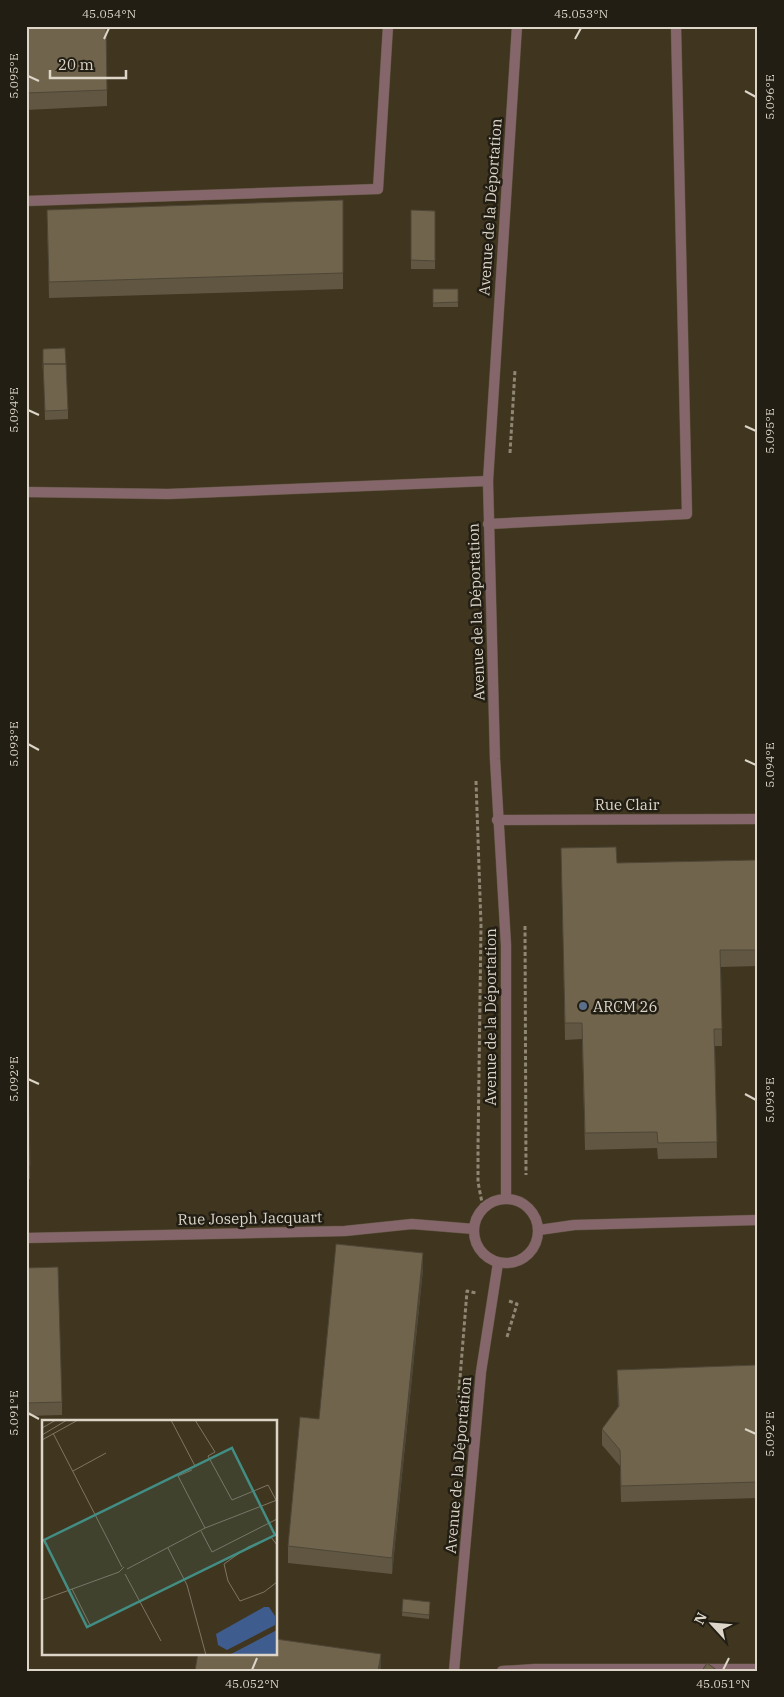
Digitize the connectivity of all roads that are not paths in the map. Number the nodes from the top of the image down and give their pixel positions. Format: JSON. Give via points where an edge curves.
{"nodes":[{"id":1,"x":388,"y":26,"type":"edge"},
{"id":2,"x":517,"y":26,"type":"edge"},
{"id":3,"x":676,"y":26,"type":"edge"},
{"id":4,"x":26,"y":201,"type":"edge"},
{"id":5,"x":488,"y":482,"type":"junction"},
{"id":6,"x":26,"y":492,"type":"edge"},
{"id":7,"x":488,"y":524,"type":"junction"},
{"id":8,"x":758,"y":819,"type":"edge"},
{"id":9,"x":497,"y":820,"type":"junction"},
{"id":10,"x":506,"y":1198,"type":"junction"},
{"id":11,"x":758,"y":1220,"type":"edge"},
{"id":12,"x":474,"y":1230,"type":"junction"},
{"id":13,"x":539,"y":1230,"type":"junction"},
{"id":14,"x":26,"y":1238,"type":"edge"},
{"id":15,"x":498,"y":1262,"type":"junction"},
{"id":16,"x":758,"y":1669,"type":"edge"},
{"id":17,"x":454,"y":1671,"type":"edge"},
{"id":18,"x":502,"y":1671,"type":"edge"}],
"edges":[{"from":1,"to":4,"type":"street","via":[[378,189]]},
{"from":2,"to":5,"type":"street","name":"Avenue de la Déportation"},
{"from":3,"to":7,"type":"street","via":[[687,514]]},
{"from":5,"to":6,"type":"street","via":[[168,494]]},
{"from":5,"to":7,"type":"street","name":"Avenue de la Déportation"},
{"from":7,"to":9,"type":"street","name":"Avenue de la Déportation"},
{"from":8,"to":9,"type":"street","name":"Rue Clair"},
{"from":9,"to":10,"type":"street","name":"Avenue de la Déportation","via":[[506,945]]},
{"from":10,"to":12,"type":"street","via":[[483,1208]]},
{"from":10,"to":13,"type":"street","via":[[531,1210]]},
{"from":11,"to":13,"type":"street","via":[[574,1225]]},
{"from":12,"to":14,"type":"street","name":"Rue Joseph Jacquart","via":[[412,1224],[345,1232]]},
{"from":12,"to":15,"type":"street","via":[[476,1244],[485,1256]]},
{"from":13,"to":15,"type":"street","via":[[536,1245],[526,1257],[512,1263]]},
{"from":15,"to":17,"type":"street","name":"Avenue de la Déportation","via":[[482,1372]]},
{"from":16,"to":18,"type":"street"}]}
